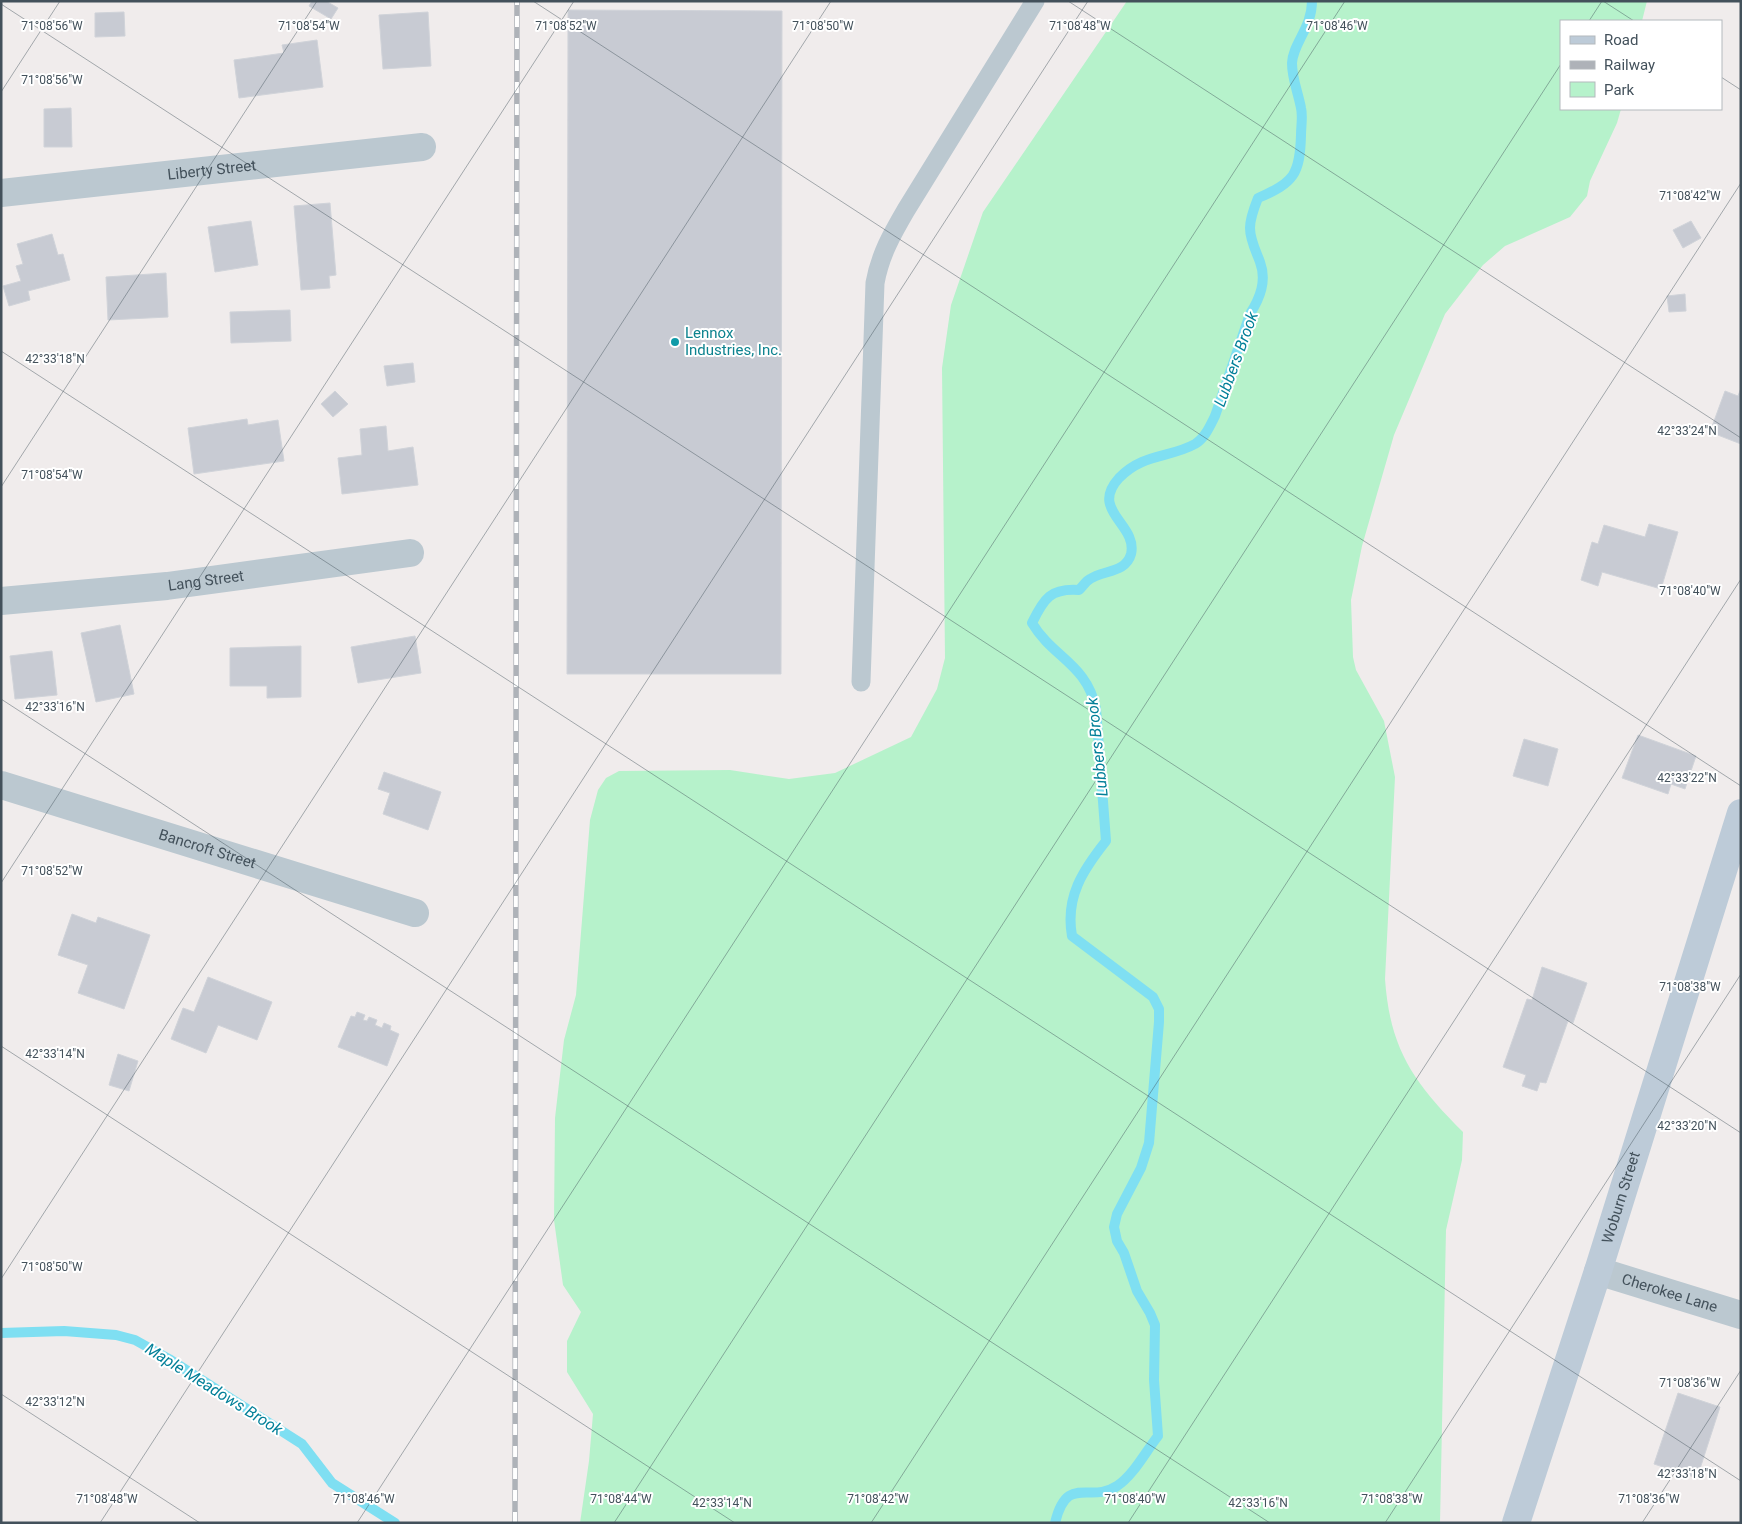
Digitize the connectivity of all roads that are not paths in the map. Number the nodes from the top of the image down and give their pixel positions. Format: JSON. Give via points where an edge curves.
{"nodes":[{"id":1,"x":1035,"y":1,"type":"edge"},
{"id":2,"x":422,"y":147,"type":"dead end"},
{"id":3,"x":1,"y":192,"type":"edge"},
{"id":4,"x":410,"y":553,"type":"dead end"},
{"id":5,"x":1,"y":601,"type":"edge"},
{"id":6,"x":861,"y":682,"type":"dead end"},
{"id":7,"x":1,"y":785,"type":"edge"},
{"id":8,"x":1741,"y":813,"type":"edge"},
{"id":9,"x":415,"y":913,"type":"dead end"},
{"id":10,"x":1598,"y":1271,"type":"junction"},
{"id":11,"x":1741,"y":1315,"type":"edge"},
{"id":12,"x":1516,"y":1523,"type":"edge"}],
"edges":[{"from":1,"to":6,"type":"lane","via":[[901,218],[879,264],[875,283]]},
{"from":2,"to":3,"type":"street","name":"Liberty Street"},
{"from":4,"to":5,"type":"street","name":"Lang Street","via":[[167,586]]},
{"from":7,"to":9,"type":"street","name":"Bancroft Street"},
{"from":8,"to":10,"type":"street","name":"Woburn Street"},
{"from":10,"to":11,"type":"street","name":"Cherokee Lane"},
{"from":10,"to":12,"type":"street","name":"Woburn Street"}]}
